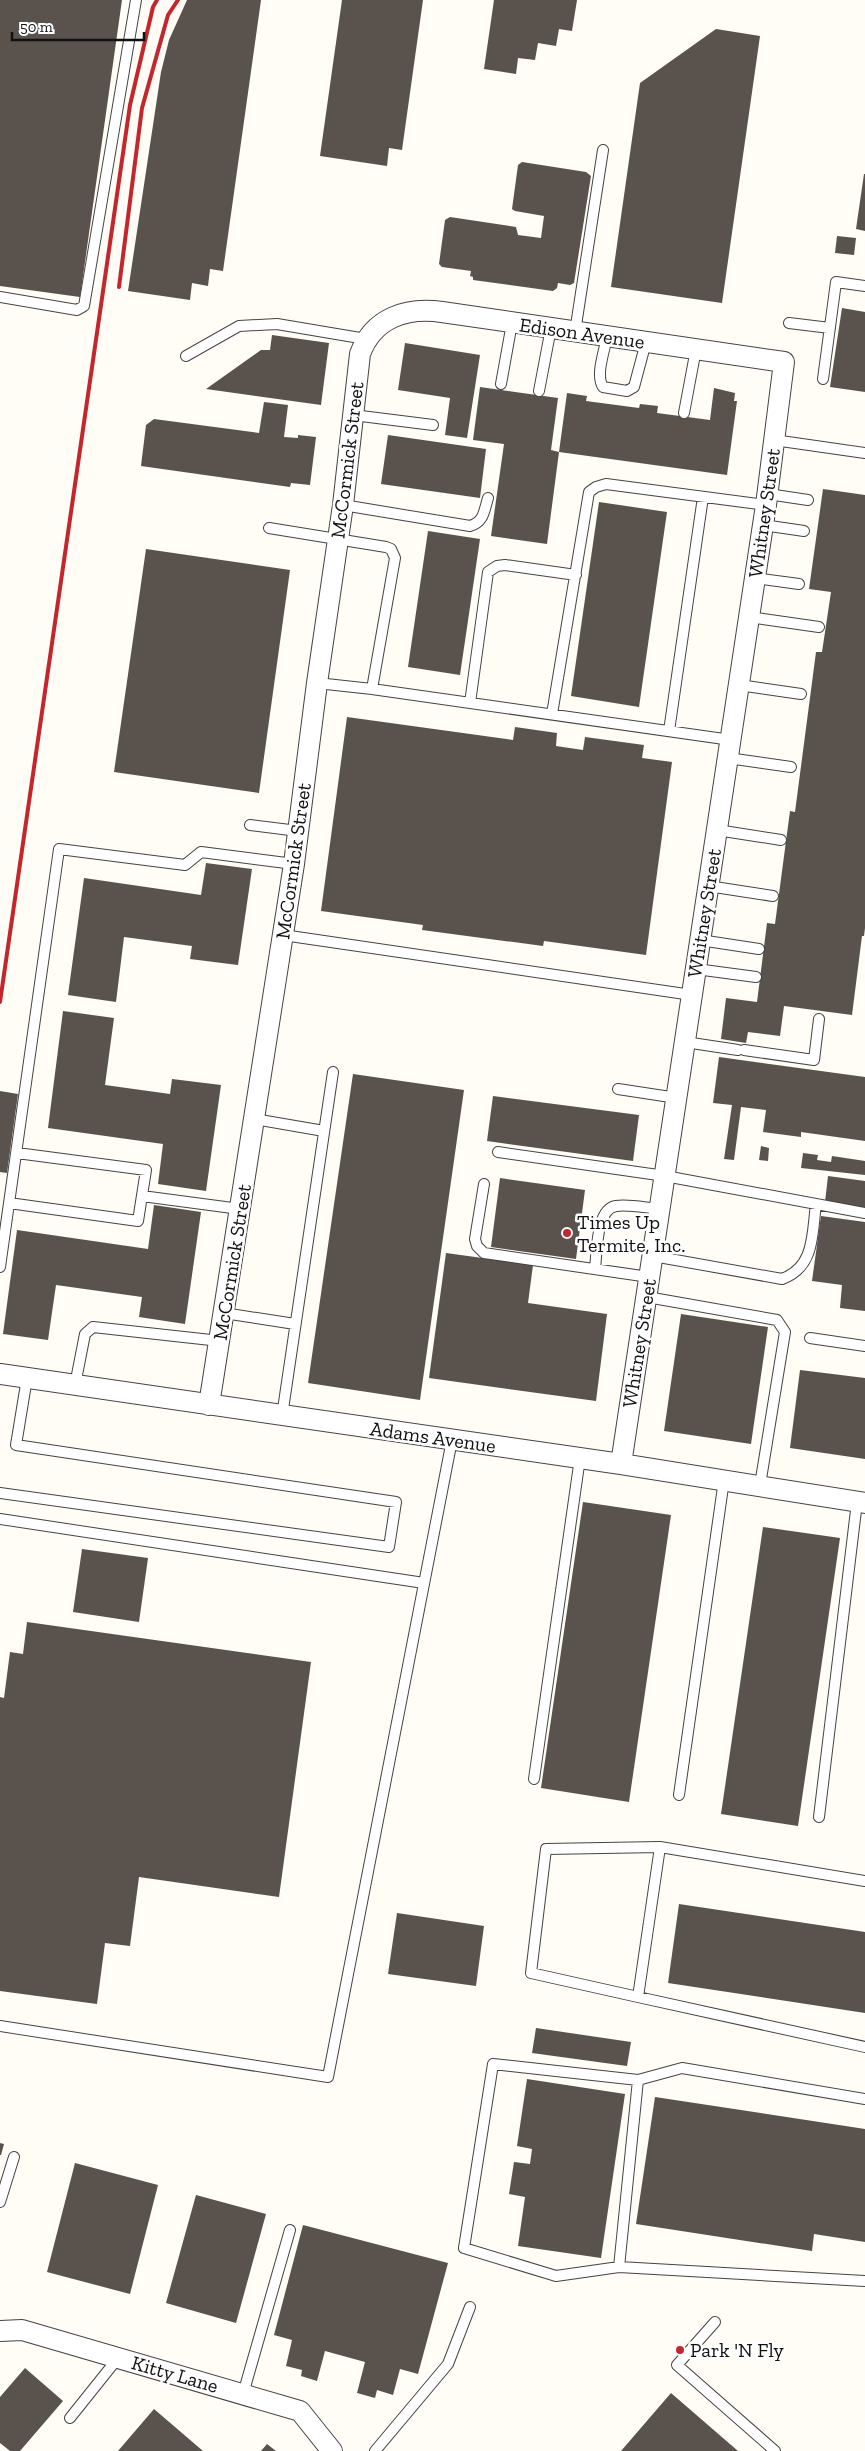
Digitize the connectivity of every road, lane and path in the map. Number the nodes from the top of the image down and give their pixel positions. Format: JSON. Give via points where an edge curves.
{"nodes":[{"id":1,"x":136,"y":0,"type":"edge"},
{"id":2,"x":603,"y":150,"type":"dead end"},
{"id":3,"x":865,"y":286,"type":"edge"},
{"id":4,"x":0,"y":297,"type":"edge"},
{"id":5,"x":512,"y":322,"type":"junction"},
{"id":6,"x":789,"y":323,"type":"dead end"},
{"id":7,"x":551,"y":328,"type":"junction"},
{"id":8,"x":830,"y":328,"type":"junction"},
{"id":9,"x":575,"y":332,"type":"junction"},
{"id":10,"x":607,"y":336,"type":"junction"},
{"id":11,"x":366,"y":339,"type":"junction"},
{"id":12,"x":646,"y":342,"type":"junction"},
{"id":13,"x":696,"y":350,"type":"junction"},
{"id":14,"x":186,"y":356,"type":"dead end"},
{"id":15,"x":784,"y":362,"type":"joint"},
{"id":16,"x":823,"y":379,"type":"dead end"},
{"id":17,"x":500,"y":384,"type":"dead end"},
{"id":18,"x":538,"y":391,"type":"dead end"},
{"id":19,"x":684,"y":413,"type":"dead end"},
{"id":20,"x":353,"y":415,"type":"junction"},
{"id":21,"x":432,"y":425,"type":"dead end"},
{"id":22,"x":774,"y":440,"type":"junction"},
{"id":23,"x":865,"y":453,"type":"edge"},
{"id":24,"x":702,"y":497,"type":"junction"},
{"id":25,"x":488,"y":498,"type":"dead end"},
{"id":26,"x":808,"y":500,"type":"dead end"},
{"id":27,"x":343,"y":505,"type":"junction"},
{"id":28,"x":766,"y":508,"type":"junction"},
{"id":29,"x":269,"y":528,"type":"dead end"},
{"id":30,"x":804,"y":531,"type":"dead end"},
{"id":31,"x":337,"y":540,"type":"junction"},
{"id":32,"x":576,"y":575,"type":"junction"},
{"id":33,"x":755,"y":578,"type":"junction"},
{"id":34,"x":799,"y":584,"type":"dead end"},
{"id":35,"x":749,"y":617,"type":"junction"},
{"id":36,"x":819,"y":627,"type":"dead end"},
{"id":37,"x":317,"y":683,"type":"junction"},
{"id":38,"x":739,"y":685,"type":"junction"},
{"id":39,"x":372,"y":689,"type":"junction"},
{"id":40,"x":801,"y":694,"type":"dead end"},
{"id":41,"x":470,"y":703,"type":"junction"},
{"id":42,"x":552,"y":714,"type":"junction"},
{"id":43,"x":669,"y":731,"type":"junction"},
{"id":44,"x":729,"y":749,"type":"junction"},
{"id":45,"x":791,"y":768,"type":"dead end"},
{"id":46,"x":250,"y":824,"type":"dead end"},
{"id":47,"x":717,"y":830,"type":"junction"},
{"id":48,"x":298,"y":831,"type":"junction"},
{"id":49,"x":781,"y":840,"type":"dead end"},
{"id":50,"x":294,"y":864,"type":"junction"},
{"id":51,"x":708,"y":886,"type":"junction"},
{"id":52,"x":773,"y":896,"type":"dead end"},
{"id":53,"x":283,"y":935,"type":"junction"},
{"id":54,"x":700,"y":940,"type":"junction"},
{"id":55,"x":759,"y":949,"type":"dead end"},
{"id":56,"x":696,"y":969,"type":"junction"},
{"id":57,"x":756,"y":978,"type":"dead end"},
{"id":58,"x":692,"y":996,"type":"junction"},
{"id":59,"x":819,"y":1019,"type":"dead end"},
{"id":60,"x":685,"y":1042,"type":"junction"},
{"id":61,"x":333,"y":1072,"type":"dead end"},
{"id":62,"x":618,"y":1089,"type":"dead end"},
{"id":63,"x":676,"y":1098,"type":"junction"},
{"id":64,"x":254,"y":1119,"type":"junction"},
{"id":65,"x":324,"y":1131,"type":"junction"},
{"id":66,"x":498,"y":1152,"type":"dead end"},
{"id":67,"x":17,"y":1153,"type":"junction"},
{"id":68,"x":665,"y":1176,"type":"junction"},
{"id":69,"x":484,"y":1184,"type":"dead end"},
{"id":70,"x":142,"y":1196,"type":"junction"},
{"id":71,"x":10,"y":1203,"type":"junction"},
{"id":72,"x":816,"y":1204,"type":"junction"},
{"id":73,"x":240,"y":1208,"type":"junction"},
{"id":74,"x":660,"y":1210,"type":"junction"},
{"id":75,"x":865,"y":1213,"type":"edge"},
{"id":76,"x":653,"y":1256,"type":"junction"},
{"id":77,"x":0,"y":1267,"type":"edge"},
{"id":78,"x":595,"y":1269,"type":"junction"},
{"id":79,"x":649,"y":1277,"type":"junction"},
{"id":80,"x":646,"y":1297,"type":"junction"},
{"id":81,"x":224,"y":1313,"type":"junction"},
{"id":82,"x":295,"y":1324,"type":"junction"},
{"id":83,"x":810,"y":1338,"type":"dead end"},
{"id":84,"x":220,"y":1341,"type":"junction"},
{"id":85,"x":865,"y":1346,"type":"edge"},
{"id":86,"x":0,"y":1374,"type":"edge"},
{"id":87,"x":27,"y":1378,"type":"junction"},
{"id":88,"x":75,"y":1385,"type":"junction"},
{"id":89,"x":210,"y":1405,"type":"junction"},
{"id":90,"x":282,"y":1416,"type":"junction"},
{"id":91,"x":452,"y":1440,"type":"junction"},
{"id":92,"x":580,"y":1458,"type":"junction"},
{"id":93,"x":622,"y":1464,"type":"junction"},
{"id":94,"x":724,"y":1480,"type":"junction"},
{"id":95,"x":760,"y":1485,"type":"junction"},
{"id":96,"x":0,"y":1493,"type":"edge"},
{"id":97,"x":861,"y":1503,"type":"edge"},
{"id":98,"x":0,"y":1519,"type":"edge"},
{"id":99,"x":424,"y":1583,"type":"junction"},
{"id":100,"x":534,"y":1778,"type":"dead end"},
{"id":101,"x":679,"y":1795,"type":"dead end"},
{"id":102,"x":819,"y":1817,"type":"dead end"},
{"id":103,"x":660,"y":1847,"type":"junction"},
{"id":104,"x":865,"y":1881,"type":"edge"},
{"id":105,"x":638,"y":1997,"type":"junction"},
{"id":106,"x":0,"y":2026,"type":"edge"},
{"id":107,"x":865,"y":2047,"type":"edge"},
{"id":108,"x":638,"y":2080,"type":"junction"},
{"id":109,"x":865,"y":2099,"type":"edge"},
{"id":110,"x":14,"y":2157,"type":"dead end"},
{"id":111,"x":0,"y":2202,"type":"edge"},
{"id":112,"x":290,"y":2230,"type":"dead end"},
{"id":113,"x":619,"y":2267,"type":"junction"},
{"id":114,"x":865,"y":2281,"type":"edge"},
{"id":115,"x":470,"y":2306,"type":"dead end"},
{"id":116,"x":715,"y":2322,"type":"dead end"},
{"id":117,"x":0,"y":2331,"type":"edge"},
{"id":118,"x":118,"y":2358,"type":"junction"},
{"id":119,"x":243,"y":2394,"type":"junction"},
{"id":120,"x":70,"y":2418,"type":"dead end"},
{"id":121,"x":332,"y":2451,"type":"edge"},
{"id":122,"x":375,"y":2451,"type":"edge"},
{"id":123,"x":775,"y":2451,"type":"edge"}],
"edges":[{"from":1,"to":4,"type":"lane","via":[[84,306],[77,310]]},
{"from":2,"to":9,"type":"lane"},
{"from":3,"to":8,"type":"lane","via":[[836,282]]},
{"from":5,"to":7,"type":"street","name":"Edison Avenue"},
{"from":5,"to":11,"type":"street","name":"Edison Avenue","via":[[430,310],[408,312],[382,324]]},
{"from":5,"to":17,"type":"lane"},
{"from":6,"to":8,"type":"lane"},
{"from":7,"to":9,"type":"street","name":"Edison Avenue"},
{"from":7,"to":18,"type":"lane"},
{"from":8,"to":16,"type":"lane"},
{"from":9,"to":10,"type":"street","name":"Edison Avenue"},
{"from":10,"to":12,"type":"street","name":"Edison Avenue"},
{"from":10,"to":12,"type":"lane","via":[[601,384],[627,391],[634,387]]},
{"from":11,"to":14,"type":"lane","via":[[277,324],[240,326]]},
{"from":11,"to":20,"type":"street","name":"McCormick Street","via":[[360,354]]},
{"from":12,"to":13,"type":"street","name":"Edison Avenue"},
{"from":13,"to":15,"type":"street","name":"Edison Avenue"},
{"from":13,"to":19,"type":"lane"},
{"from":15,"to":22,"type":"street","name":"Whitney Street"},
{"from":20,"to":21,"type":"lane"},
{"from":20,"to":27,"type":"street","name":"McCormick Street"},
{"from":22,"to":23,"type":"lane"},
{"from":22,"to":28,"type":"street","name":"Whitney Street"},
{"from":24,"to":28,"type":"lane"},
{"from":24,"to":32,"type":"lane","via":[[606,484],[596,486],[589,492]]},
{"from":24,"to":43,"type":"lane"},
{"from":25,"to":27,"type":"lane","via":[[483,517],[470,526]]},
{"from":26,"to":28,"type":"lane"},
{"from":27,"to":31,"type":"street","name":"McCormick Street"},
{"from":28,"to":30,"type":"lane"},
{"from":28,"to":33,"type":"street","name":"Whitney Street"},
{"from":29,"to":31,"type":"lane"},
{"from":31,"to":37,"type":"street","name":"McCormick Street"},
{"from":31,"to":39,"type":"lane","via":[[386,547],[395,558]]},
{"from":32,"to":41,"type":"lane","via":[[505,565],[488,572]]},
{"from":32,"to":42,"type":"lane"},
{"from":33,"to":34,"type":"lane"},
{"from":33,"to":35,"type":"street","name":"Whitney Street"},
{"from":35,"to":36,"type":"lane"},
{"from":35,"to":38,"type":"street","name":"Whitney Street"},
{"from":37,"to":39,"type":"lane"},
{"from":37,"to":48,"type":"street","name":"McCormick Street"},
{"from":38,"to":40,"type":"lane"},
{"from":38,"to":44,"type":"street","name":"Whitney Street"},
{"from":39,"to":41,"type":"lane"},
{"from":41,"to":42,"type":"lane"},
{"from":42,"to":43,"type":"lane"},
{"from":43,"to":44,"type":"lane"},
{"from":44,"to":45,"type":"lane"},
{"from":44,"to":47,"type":"street","name":"Whitney Street"},
{"from":46,"to":48,"type":"lane"},
{"from":47,"to":49,"type":"lane"},
{"from":47,"to":51,"type":"street","name":"Whitney Street"},
{"from":48,"to":50,"type":"street","name":"McCormick Street"},
{"from":50,"to":53,"type":"street","name":"McCormick Street"},
{"from":50,"to":67,"type":"lane","via":[[201,852],[185,865],[59,849]]},
{"from":51,"to":52,"type":"lane"},
{"from":51,"to":54,"type":"street","name":"Whitney Street"},
{"from":53,"to":58,"type":"lane"},
{"from":53,"to":64,"type":"street","name":"McCormick Street"},
{"from":54,"to":55,"type":"lane"},
{"from":54,"to":56,"type":"street","name":"Whitney Street"},
{"from":56,"to":57,"type":"lane"},
{"from":56,"to":58,"type":"street","name":"Whitney Street"},
{"from":58,"to":60,"type":"street","name":"Whitney Street"},
{"from":59,"to":60,"type":"lane","via":[[814,1060]]},
{"from":60,"to":63,"type":"street","name":"Whitney Street"},
{"from":61,"to":65,"type":"lane"},
{"from":62,"to":63,"type":"lane"},
{"from":63,"to":68,"type":"street","name":"Whitney Street"},
{"from":64,"to":65,"type":"lane"},
{"from":64,"to":73,"type":"street","name":"McCormick Street"},
{"from":65,"to":82,"type":"lane"},
{"from":66,"to":68,"type":"lane"},
{"from":67,"to":70,"type":"lane","via":[[146,1170]]},
{"from":67,"to":71,"type":"lane"},
{"from":68,"to":72,"type":"lane"},
{"from":68,"to":74,"type":"street","name":"Whitney Street"},
{"from":69,"to":78,"type":"lane","via":[[476,1239],[476,1246],[484,1253]]},
{"from":70,"to":71,"type":"lane","via":[[138,1221]]},
{"from":70,"to":73,"type":"lane"},
{"from":71,"to":77,"type":"lane"},
{"from":72,"to":75,"type":"lane"},
{"from":72,"to":76,"type":"lane","via":[[808,1256],[796,1274],[782,1279]]},
{"from":73,"to":81,"type":"street","name":"McCormick Street"},
{"from":74,"to":76,"type":"street","name":"Whitney Street"},
{"from":74,"to":78,"type":"lane","via":[[616,1206],[609,1209],[602,1216]]},
{"from":76,"to":79,"type":"street","name":"Whitney Street"},
{"from":78,"to":79,"type":"lane"},
{"from":79,"to":80,"type":"street","name":"Whitney Street"},
{"from":80,"to":93,"type":"street","name":"Whitney Street"},
{"from":80,"to":95,"type":"lane","via":[[777,1320],[782,1324],[785,1332]]},
{"from":81,"to":82,"type":"lane"},
{"from":81,"to":84,"type":"street","name":"McCormick Street"},
{"from":82,"to":90,"type":"lane"},
{"from":83,"to":85,"type":"lane"},
{"from":84,"to":88,"type":"lane","via":[[93,1326],[85,1334]]},
{"from":84,"to":89,"type":"street","name":"McCormick Street"},
{"from":86,"to":87,"type":"street","name":"Adams Avenue"},
{"from":87,"to":88,"type":"street","name":"Adams Avenue"},
{"from":87,"to":96,"type":"lane","via":[[16,1445],[396,1502],[390,1547]]},
{"from":88,"to":89,"type":"street","name":"Adams Avenue"},
{"from":89,"to":90,"type":"street","name":"Adams Avenue"},
{"from":90,"to":91,"type":"street","name":"Adams Avenue"},
{"from":91,"to":92,"type":"street","name":"Adams Avenue"},
{"from":91,"to":99,"type":"lane"},
{"from":92,"to":93,"type":"street","name":"Adams Avenue"},
{"from":92,"to":100,"type":"lane"},
{"from":93,"to":94,"type":"street","name":"Adams Avenue"},
{"from":94,"to":95,"type":"street","name":"Adams Avenue"},
{"from":94,"to":101,"type":"lane"},
{"from":95,"to":97,"type":"street","name":"Adams Avenue"},
{"from":97,"to":102,"type":"lane"},
{"from":98,"to":99,"type":"lane"},
{"from":99,"to":106,"type":"lane","via":[[328,2077]]},
{"from":103,"to":104,"type":"lane"},
{"from":103,"to":105,"type":"lane"},
{"from":103,"to":105,"type":"lane","via":[[546,1849],[531,1973]]},
{"from":105,"to":107,"type":"lane"},
{"from":108,"to":109,"type":"lane","via":[[682,2068]]},
{"from":108,"to":113,"type":"lane"},
{"from":108,"to":113,"type":"lane","via":[[493,2064],[464,2248],[556,2276]]},
{"from":110,"to":111,"type":"lane"},
{"from":112,"to":119,"type":"lane"},
{"from":113,"to":114,"type":"lane"},
{"from":115,"to":122,"type":"lane","via":[[448,2364]]},
{"from":116,"to":123,"type":"lane","via":[[677,2365]]},
{"from":117,"to":118,"type":"street","name":"Kitty Lane","via":[[22,2330]]},
{"from":118,"to":119,"type":"street","name":"Kitty Lane"},
{"from":118,"to":120,"type":"lane"},
{"from":119,"to":121,"type":"street","name":"Kitty Lane","via":[[300,2410]]}]}
